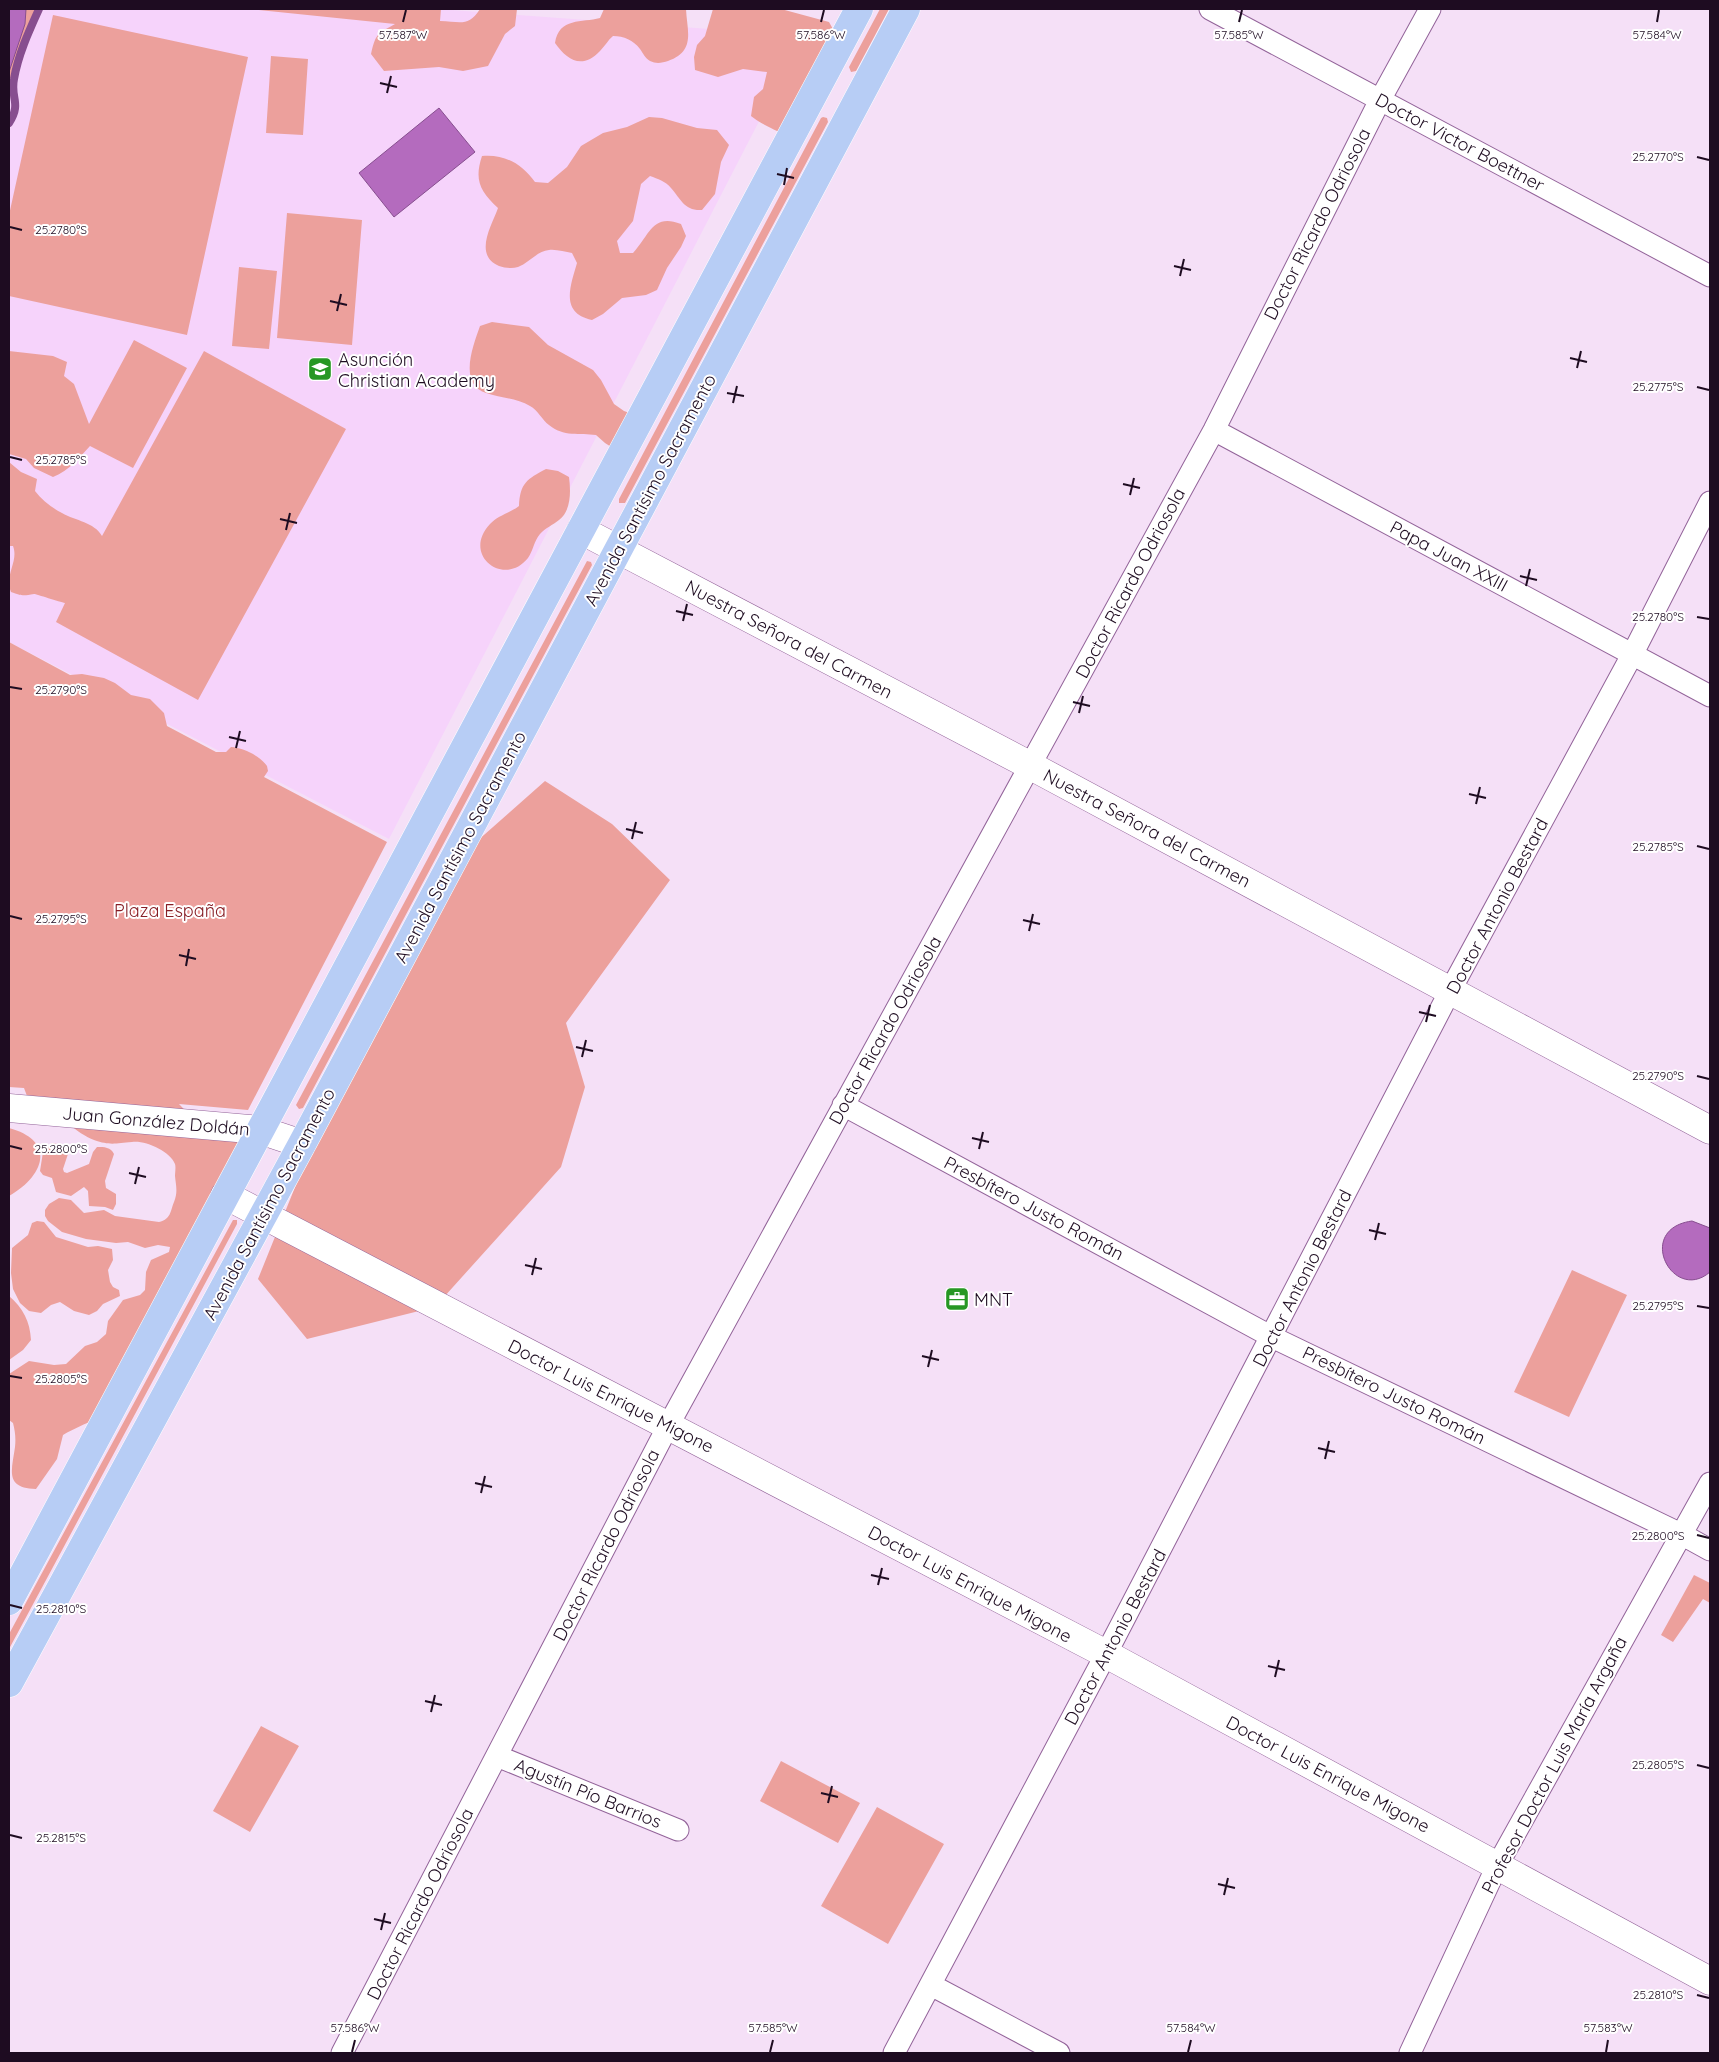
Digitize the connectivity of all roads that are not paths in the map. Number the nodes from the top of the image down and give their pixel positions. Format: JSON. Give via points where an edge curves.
{"nodes":[{"id":1,"x":859,"y":9,"type":"edge"},
{"id":2,"x":906,"y":9,"type":"edge"},
{"id":3,"x":1210,"y":9,"type":"edge"},
{"id":4,"x":1430,"y":9,"type":"edge"},
{"id":5,"x":827,"y":69,"type":"junction"},
{"id":6,"x":863,"y":90,"type":"junction"},
{"id":7,"x":1380,"y":100,"type":"junction"},
{"id":8,"x":1710,"y":276,"type":"edge"},
{"id":9,"x":1214,"y":430,"type":"junction"},
{"id":10,"x":1710,"y":502,"type":"edge"},
{"id":11,"x":581,"y":530,"type":"junction"},
{"id":12,"x":618,"y":550,"type":"junction"},
{"id":13,"x":1632,"y":655,"type":"junction"},
{"id":14,"x":1710,"y":696,"type":"edge"},
{"id":15,"x":1031,"y":766,"type":"junction"},
{"id":16,"x":1450,"y":992,"type":"junction"},
{"id":17,"x":843,"y":1105,"type":"junction"},
{"id":18,"x":9,"y":1108,"type":"edge"},
{"id":19,"x":260,"y":1130,"type":"junction"},
{"id":20,"x":1710,"y":1130,"type":"edge"},
{"id":21,"x":302,"y":1144,"type":"junction"},
{"id":22,"x":225,"y":1195,"type":"junction"},
{"id":23,"x":263,"y":1216,"type":"junction"},
{"id":24,"x":1272,"y":1337,"type":"junction"},
{"id":25,"x":668,"y":1426,"type":"junction"},
{"id":26,"x":1710,"y":1483,"type":"edge"},
{"id":27,"x":1681,"y":1534,"type":"junction"},
{"id":28,"x":1710,"y":1550,"type":"edge"},
{"id":29,"x":9,"y":1601,"type":"edge"},
{"id":30,"x":1106,"y":1654,"type":"junction"},
{"id":31,"x":9,"y":1683,"type":"edge"},
{"id":32,"x":497,"y":1756,"type":"junction"},
{"id":33,"x":678,"y":1830,"type":"dead end"},
{"id":34,"x":1497,"y":1866,"type":"junction"},
{"id":35,"x":1710,"y":1981,"type":"edge"},
{"id":36,"x":931,"y":1985,"type":"junction"},
{"id":37,"x":342,"y":2053,"type":"edge"},
{"id":38,"x":894,"y":2053,"type":"edge"},
{"id":39,"x":1059,"y":2053,"type":"edge"},
{"id":40,"x":1410,"y":2053,"type":"edge"}],
"edges":[{"from":1,"to":5,"type":"main road"},
{"from":2,"to":6,"type":"main road","name":"Avenida Santísimo Sacramento"},
{"from":3,"to":7,"type":"street","name":"Doctor Victor Boettner"},
{"from":4,"to":7,"type":"street","name":"Doctor Ricardo Odriosola"},
{"from":5,"to":6,"type":"main road"},
{"from":5,"to":11,"type":"main road"},
{"from":6,"to":12,"type":"main road","name":"Avenida Santísimo Sacramento"},
{"from":7,"to":8,"type":"street","name":"Doctor Victor Boettner"},
{"from":7,"to":9,"type":"street","name":"Doctor Ricardo Odriosola"},
{"from":9,"to":13,"type":"street","name":"Papa Juan XXIII"},
{"from":9,"to":15,"type":"street","name":"Doctor Ricardo Odriosola"},
{"from":10,"to":13,"type":"street","name":"Doctor Antonio Bestard"},
{"from":11,"to":12,"type":"street","name":"Nuestra Señora del Carmen"},
{"from":11,"to":19,"type":"main road"},
{"from":12,"to":15,"type":"street","name":"Nuestra Señora del Carmen"},
{"from":12,"to":21,"type":"main road","name":"Avenida Santísimo Sacramento"},
{"from":13,"to":14,"type":"street","name":"Papa Juan XXIII"},
{"from":13,"to":16,"type":"street","name":"Doctor Antonio Bestard"},
{"from":15,"to":16,"type":"street","name":"Nuestra Señora del Carmen"},
{"from":15,"to":17,"type":"street","name":"Doctor Ricardo Odriosola"},
{"from":16,"to":20,"type":"street","name":"Nuestra Señora del Carmen"},
{"from":16,"to":24,"type":"street","name":"Doctor Antonio Bestard"},
{"from":17,"to":24,"type":"street","name":"Presbítero Justo Román"},
{"from":17,"to":25,"type":"street","name":"Doctor Ricardo Odriosola"},
{"from":18,"to":19,"type":"street","name":"Juan González Doldán"},
{"from":19,"to":21,"type":"street","name":"Juan González Doldán"},
{"from":19,"to":22,"type":"main road"},
{"from":21,"to":23,"type":"main road","name":"Avenida Santísimo Sacramento"},
{"from":22,"to":23,"type":"street","name":"Doctor Luis Enrique Migone"},
{"from":22,"to":29,"type":"main road"},
{"from":23,"to":25,"type":"street","name":"Doctor Luis Enrique Migone"},
{"from":23,"to":31,"type":"main road","name":"Avenida Santísimo Sacramento"},
{"from":24,"to":27,"type":"street","name":"Presbítero Justo Román"},
{"from":24,"to":30,"type":"street","name":"Doctor Antonio Bestard"},
{"from":25,"to":30,"type":"street","name":"Doctor Luis Enrique Migone"},
{"from":25,"to":32,"type":"street","name":"Doctor Ricardo Odriosola"},
{"from":26,"to":27,"type":"street","name":"Profesor Doctor Luis María Argaña"},
{"from":27,"to":28,"type":"street","name":"Presbítero Justo Román"},
{"from":27,"to":34,"type":"street","name":"Profesor Doctor Luis María Argaña"},
{"from":30,"to":34,"type":"street","name":"Doctor Luis Enrique Migone"},
{"from":30,"to":36,"type":"street","name":"Doctor Antonio Bestard"},
{"from":32,"to":33,"type":"street","name":"Agustín Pío Barrios"},
{"from":32,"to":37,"type":"street","name":"Doctor Ricardo Odriosola"},
{"from":34,"to":35,"type":"street","name":"Doctor Luis Enrique Migone"},
{"from":34,"to":40,"type":"street","name":"Profesor Doctor Luis María Argaña"},
{"from":36,"to":38,"type":"street","name":"Doctor Antonio Bestard"},
{"from":36,"to":39,"type":"street"}]}
